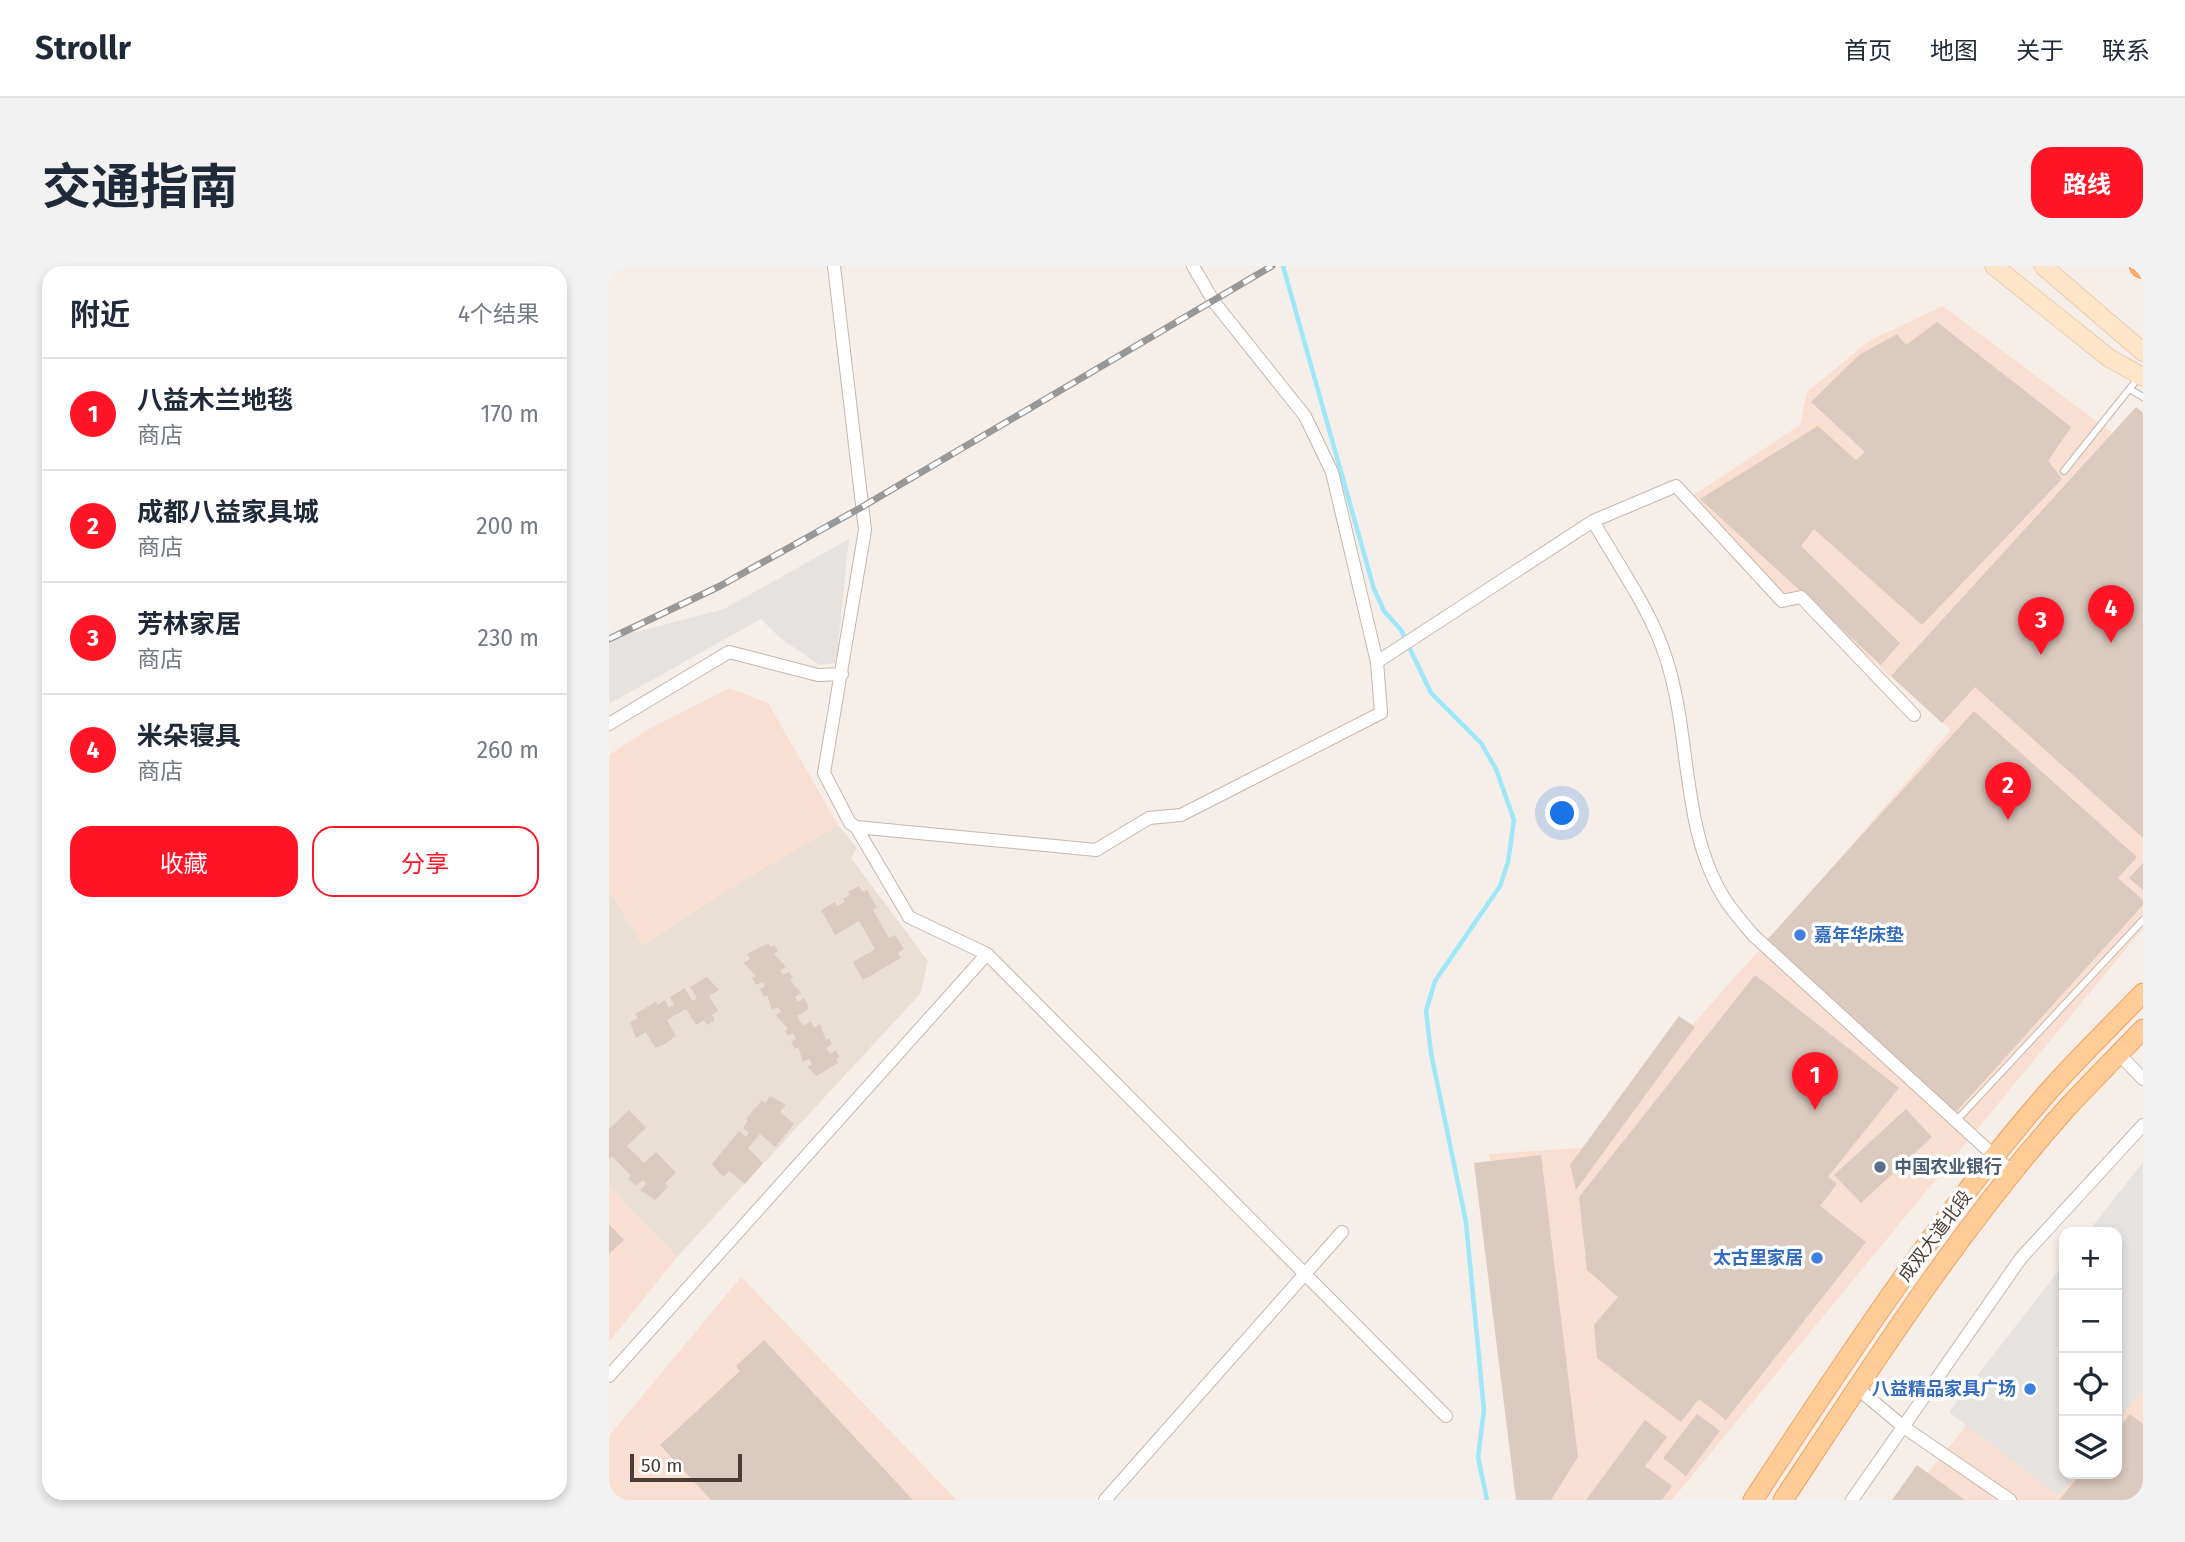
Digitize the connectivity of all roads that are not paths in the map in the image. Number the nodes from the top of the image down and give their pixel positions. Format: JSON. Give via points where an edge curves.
{"nodes":[{"id":1,"x":834,"y":266,"type":"edge"},
{"id":2,"x":1193,"y":266,"type":"edge"},
{"id":3,"x":1994,"y":266,"type":"edge"},
{"id":4,"x":2043,"y":266,"type":"edge"},
{"id":5,"x":2143,"y":352,"type":"edge"},
{"id":6,"x":2138,"y":381,"type":"edge"},
{"id":7,"x":2143,"y":397,"type":"edge"},
{"id":8,"x":2064,"y":471,"type":"dead end"},
{"id":9,"x":1593,"y":522,"type":"junction"},
{"id":10,"x":1377,"y":662,"type":"junction"},
{"id":11,"x":842,"y":674,"type":"junction"},
{"id":12,"x":1914,"y":715,"type":"dead end"},
{"id":13,"x":609,"y":724,"type":"edge"},
{"id":14,"x":856,"y":827,"type":"junction"},
{"id":15,"x":2143,"y":920,"type":"edge"},
{"id":16,"x":986,"y":954,"type":"junction"},
{"id":17,"x":2143,"y":993,"type":"edge"},
{"id":18,"x":2143,"y":1029,"type":"edge"},
{"id":19,"x":2119,"y":1054,"type":"junction"},
{"id":20,"x":2143,"y":1079,"type":"edge"},
{"id":21,"x":1955,"y":1121,"type":"junction"},
{"id":22,"x":2143,"y":1125,"type":"edge"},
{"id":23,"x":1995,"y":1158,"type":"junction"},
{"id":24,"x":2014,"y":1174,"type":"junction"},
{"id":25,"x":1342,"y":1232,"type":"dead end"},
{"id":26,"x":1305,"y":1274,"type":"junction"},
{"id":27,"x":609,"y":1376,"type":"edge"},
{"id":28,"x":1857,"y":1388,"type":"junction"},
{"id":29,"x":1447,"y":1416,"type":"dead end"},
{"id":30,"x":1905,"y":1428,"type":"junction"},
{"id":31,"x":1105,"y":1500,"type":"edge"},
{"id":32,"x":1753,"y":1500,"type":"edge"},
{"id":33,"x":1783,"y":1500,"type":"edge"},
{"id":34,"x":1852,"y":1500,"type":"edge"},
{"id":35,"x":2010,"y":1500,"type":"edge"}],
"edges":[{"from":1,"to":11,"type":"street","via":[[865,530]]},
{"from":2,"to":10,"type":"street","via":[[1213,302],[1305,416],[1332,472]]},
{"from":3,"to":6,"type":"main road"},
{"from":4,"to":5,"type":"main road"},
{"from":6,"to":7,"type":"lane"},
{"from":6,"to":8,"type":"lane"},
{"from":9,"to":10,"type":"street"},
{"from":9,"to":12,"type":"street","via":[[1676,486],[1782,601],[1801,597]]},
{"from":9,"to":21,"type":"street","via":[[1666,657],[1695,816],[1725,900],[1753,935]]},
{"from":10,"to":14,"type":"street","via":[[1381,713],[1181,815],[1149,818],[1096,850]]},
{"from":11,"to":13,"type":"street","via":[[818,675],[729,652]]},
{"from":11,"to":14,"type":"street","via":[[824,773]]},
{"from":14,"to":16,"type":"street","via":[[909,917]]},
{"from":15,"to":21,"type":"lane"},
{"from":16,"to":26,"type":"street"},
{"from":16,"to":27,"type":"street"},
{"from":17,"to":23,"type":"main road","name":"成双大道北段","via":[[2048,1092]]},
{"from":18,"to":19,"type":"main road","name":"成双大道北段"},
{"from":19,"to":20,"type":"street"},
{"from":19,"to":24,"type":"main road","name":"成双大道北段","via":[[2065,1110]]},
{"from":21,"to":23,"type":"street"},
{"from":22,"to":30,"type":"street","via":[[2021,1258]]},
{"from":23,"to":24,"type":"street"},
{"from":23,"to":32,"type":"main road","name":"成双大道北段","via":[[1873,1319]]},
{"from":24,"to":28,"type":"main road","name":"成双大道北段","via":[[1891,1335]]},
{"from":25,"to":26,"type":"street"},
{"from":26,"to":29,"type":"street"},
{"from":26,"to":31,"type":"street"},
{"from":28,"to":30,"type":"street"},
{"from":28,"to":33,"type":"main road","name":"成双大道北段"},
{"from":30,"to":34,"type":"street"},
{"from":30,"to":35,"type":"street"}]}
